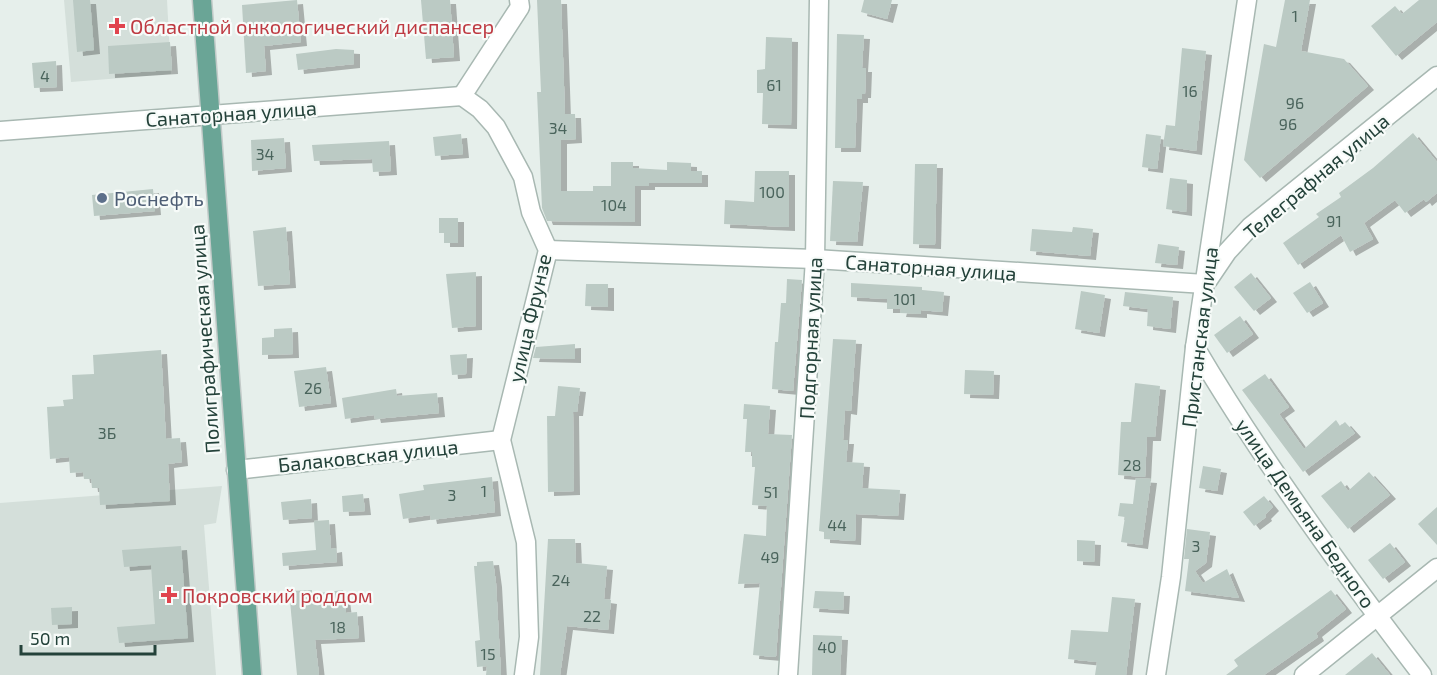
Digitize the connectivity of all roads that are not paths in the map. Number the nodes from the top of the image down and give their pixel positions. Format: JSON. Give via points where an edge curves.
{"nodes":[{"id":1,"x":202,"y":0,"type":"edge"},
{"id":2,"x":519,"y":0,"type":"edge"},
{"id":3,"x":819,"y":0,"type":"edge"},
{"id":4,"x":1247,"y":0,"type":"edge"},
{"id":5,"x":1437,"y":76,"type":"edge"},
{"id":6,"x":462,"y":96,"type":"junction"},
{"id":7,"x":210,"y":114,"type":"junction"},
{"id":8,"x":0,"y":131,"type":"edge"},
{"id":9,"x":548,"y":250,"type":"junction"},
{"id":10,"x":815,"y":259,"type":"junction"},
{"id":11,"x":1205,"y":284,"type":"junction"},
{"id":12,"x":1195,"y":347,"type":"junction"},
{"id":13,"x":501,"y":440,"type":"junction"},
{"id":14,"x":236,"y":470,"type":"junction"},
{"id":15,"x":1437,"y":568,"type":"edge"},
{"id":16,"x":1378,"y":617,"type":"junction"},
{"id":17,"x":252,"y":675,"type":"edge"},
{"id":18,"x":524,"y":675,"type":"edge"},
{"id":19,"x":788,"y":675,"type":"edge"},
{"id":20,"x":1156,"y":675,"type":"edge"},
{"id":21,"x":1304,"y":675,"type":"edge"},
{"id":22,"x":1422,"y":675,"type":"edge"}],
"edges":[{"from":1,"to":7,"type":"main road","name":"Полиграфическая улица"},
{"from":2,"to":6,"type":"street","via":[[520,7]]},
{"from":3,"to":10,"type":"street","name":"Подгорная улица"},
{"from":4,"to":11,"type":"street","name":"Пристанская улица"},
{"from":5,"to":11,"type":"street","name":"Телеграфная улица","via":[[1250,227]]},
{"from":6,"to":7,"type":"street","name":"Санаторная улица"},
{"from":6,"to":9,"type":"street","name":"улица Фрунзе","via":[[496,127],[523,177],[531,212]]},
{"from":7,"to":8,"type":"street","name":"Санаторная улица"},
{"from":7,"to":14,"type":"main road","name":"Полиграфическая улица"},
{"from":9,"to":10,"type":"street","name":"Санаторная улица"},
{"from":9,"to":13,"type":"street","name":"улица Фрунзе"},
{"from":10,"to":11,"type":"street","name":"Санаторная улица"},
{"from":10,"to":19,"type":"street","name":"Подгорная улица"},
{"from":11,"to":12,"type":"street","name":"Пристанская улица"},
{"from":12,"to":16,"type":"street","name":"улица Демьяна Бедного","via":[[1225,397]]},
{"from":12,"to":20,"type":"street","name":"Пристанская улица","via":[[1172,577]]},
{"from":13,"to":14,"type":"street","name":"Балаковская улица"},
{"from":13,"to":18,"type":"street","name":"улица Фрунзе","via":[[526,542],[529,638]]},
{"from":14,"to":17,"type":"main road","name":"Полиграфическая улица"},
{"from":15,"to":16,"type":"street"},
{"from":16,"to":21,"type":"street"},
{"from":16,"to":22,"type":"street","name":"улица Демьяна Бедного"}]}
